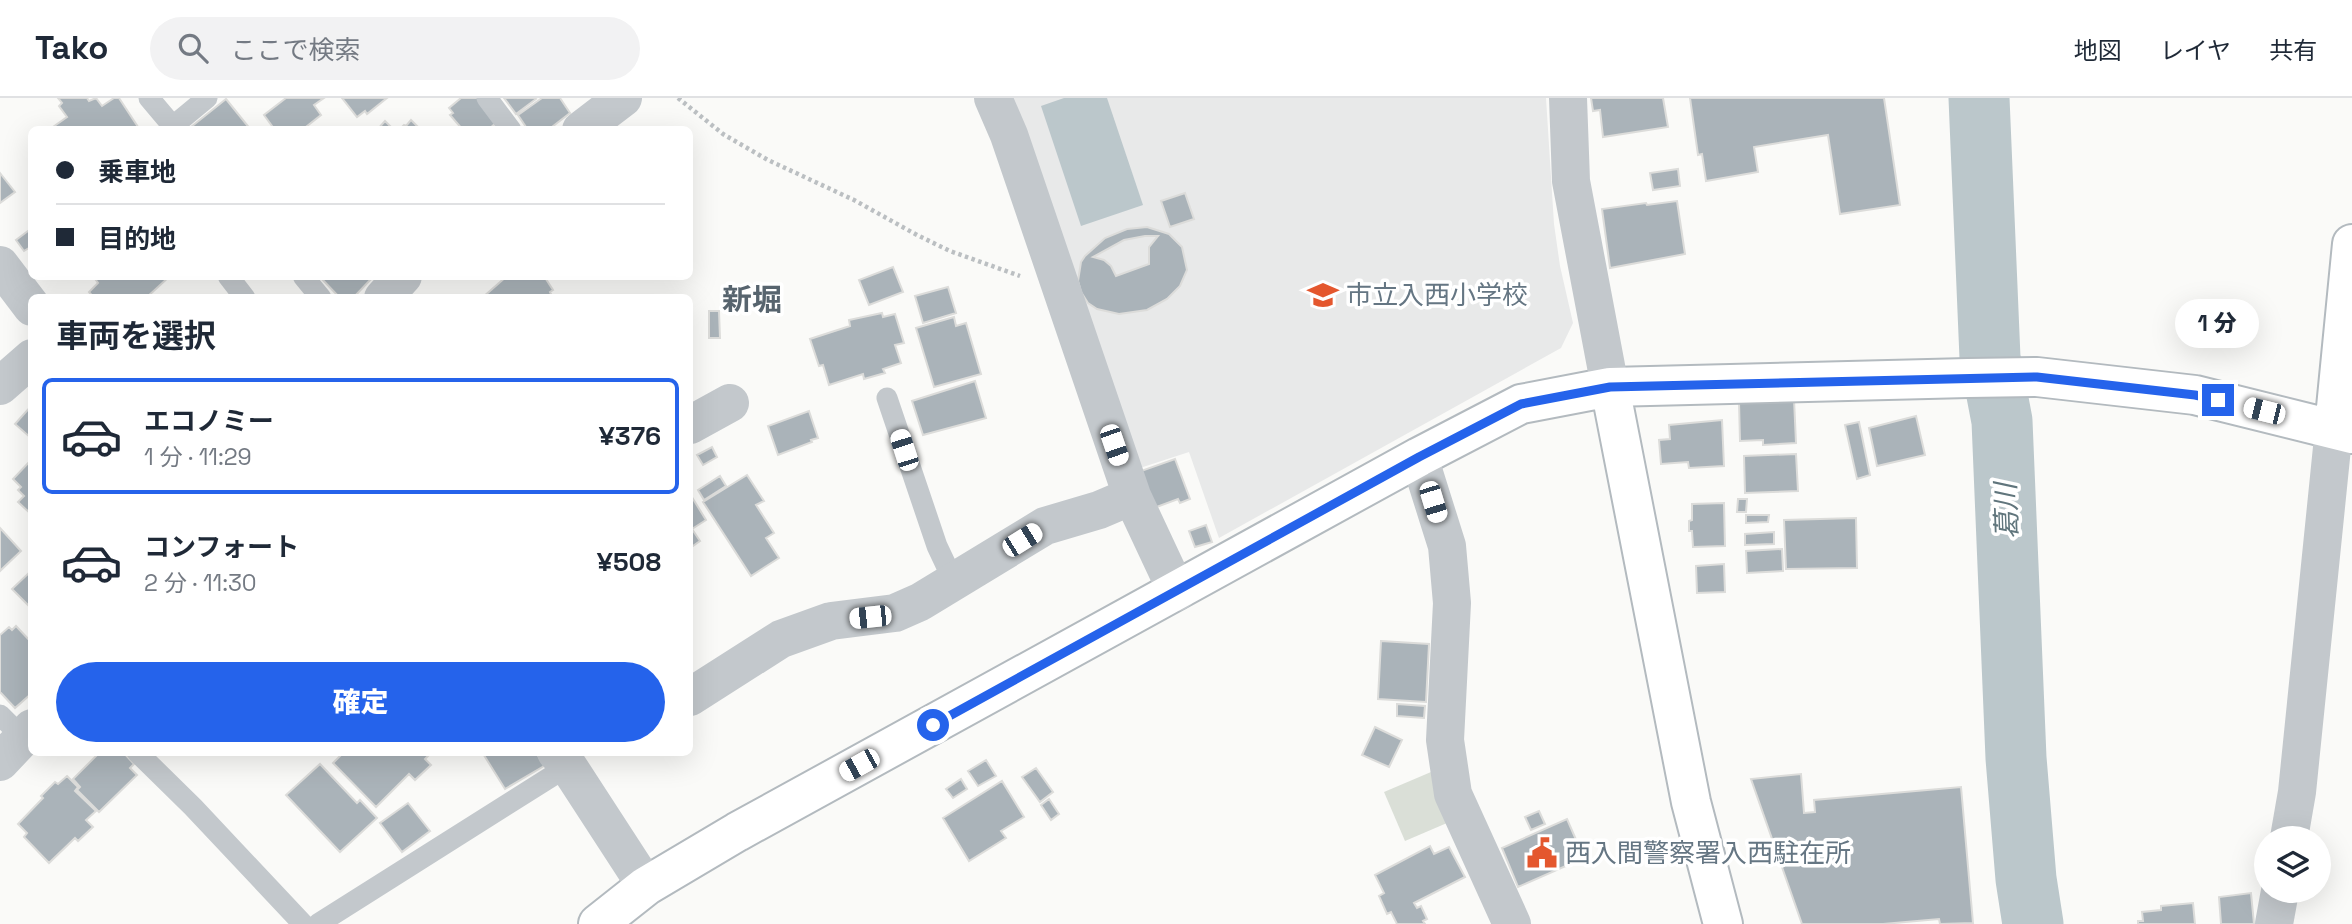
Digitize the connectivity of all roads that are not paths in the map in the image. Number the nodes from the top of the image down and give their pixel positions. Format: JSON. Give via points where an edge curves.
{"nodes":[{"id":1,"x":149,"y":98,"type":"edge"},
{"id":2,"x":207,"y":98,"type":"edge"},
{"id":3,"x":487,"y":98,"type":"edge"},
{"id":4,"x":623,"y":98,"type":"edge"},
{"id":5,"x":993,"y":98,"type":"edge"},
{"id":6,"x":1568,"y":98,"type":"edge"},
{"id":7,"x":172,"y":126,"type":"edge"},
{"id":8,"x":176,"y":126,"type":"edge"},
{"id":9,"x":508,"y":126,"type":"edge"},
{"id":10,"x":587,"y":126,"type":"edge"},
{"id":11,"x":2352,"y":244,"type":"edge"},
{"id":12,"x":0,"y":265,"type":"edge"},
{"id":13,"x":231,"y":280,"type":"edge"},
{"id":14,"x":306,"y":280,"type":"edge"},
{"id":15,"x":399,"y":280,"type":"edge"},
{"id":16,"x":242,"y":294,"type":"edge"},
{"id":17,"x":318,"y":294,"type":"edge"},
{"id":18,"x":387,"y":294,"type":"edge"},
{"id":19,"x":28,"y":302,"type":"edge"},
{"id":20,"x":28,"y":362,"type":"edge"},
{"id":21,"x":0,"y":386,"type":"edge"},
{"id":22,"x":1610,"y":387,"type":"junction"},
{"id":23,"x":887,"y":398,"type":"dead end"},
{"id":24,"x":730,"y":403,"type":"dead end"},
{"id":25,"x":693,"y":423,"type":"edge"},
{"id":26,"x":2343,"y":431,"type":"edge"},
{"id":27,"x":1419,"y":457,"type":"junction"},
{"id":28,"x":1132,"y":496,"type":"junction"},
{"id":29,"x":954,"y":582,"type":"junction"},
{"id":30,"x":1177,"y":592,"type":"junction"},
{"id":31,"x":693,"y":691,"type":"edge"},
{"id":32,"x":140,"y":756,"type":"edge"},
{"id":33,"x":572,"y":757,"type":"edge"},
{"id":34,"x":2291,"y":826,"type":"edge"},
{"id":35,"x":646,"y":886,"type":"junction"},
{"id":36,"x":2278,"y":903,"type":"edge"},
{"id":37,"x":303,"y":924,"type":"edge"},
{"id":38,"x":318,"y":924,"type":"edge"},
{"id":39,"x":598,"y":924,"type":"edge"},
{"id":40,"x":1512,"y":924,"type":"edge"},
{"id":41,"x":1723,"y":924,"type":"edge"},
{"id":42,"x":2274,"y":924,"type":"edge"}],
"edges":[{"from":1,"to":7,"type":"lane"},
{"from":2,"to":8,"type":"lane"},
{"from":3,"to":9,"type":"lane"},
{"from":4,"to":10,"type":"street"},
{"from":5,"to":28,"type":"street"},
{"from":6,"to":22,"type":"street","via":[[1571,181]]},
{"from":11,"to":26,"type":"street"},
{"from":12,"to":19,"type":"street"},
{"from":13,"to":16,"type":"lane"},
{"from":14,"to":17,"type":"lane"},
{"from":15,"to":18,"type":"street"},
{"from":20,"to":21,"type":"street"},
{"from":22,"to":26,"type":"street","via":[[2037,377],[2195,395]]},
{"from":22,"to":27,"type":"street","via":[[1521,404]]},
{"from":22,"to":41,"type":"street","via":[[1691,802]]},
{"from":23,"to":29,"type":"lane","via":[[936,546]]},
{"from":24,"to":25,"type":"street"},
{"from":26,"to":34,"type":"street"},
{"from":27,"to":30,"type":"street"},
{"from":27,"to":40,"type":"street","via":[[1447,546],[1452,603],[1445,740],[1453,794]]},
{"from":28,"to":29,"type":"street","via":[[1045,526]]},
{"from":28,"to":30,"type":"street"},
{"from":29,"to":31,"type":"street","via":[[895,613],[831,621],[791,635]]},
{"from":30,"to":35,"type":"street"},
{"from":32,"to":37,"type":"lane"},
{"from":33,"to":35,"type":"street"},
{"from":33,"to":38,"type":"lane"},
{"from":35,"to":39,"type":"street"},
{"from":36,"to":42,"type":"street"}]}
